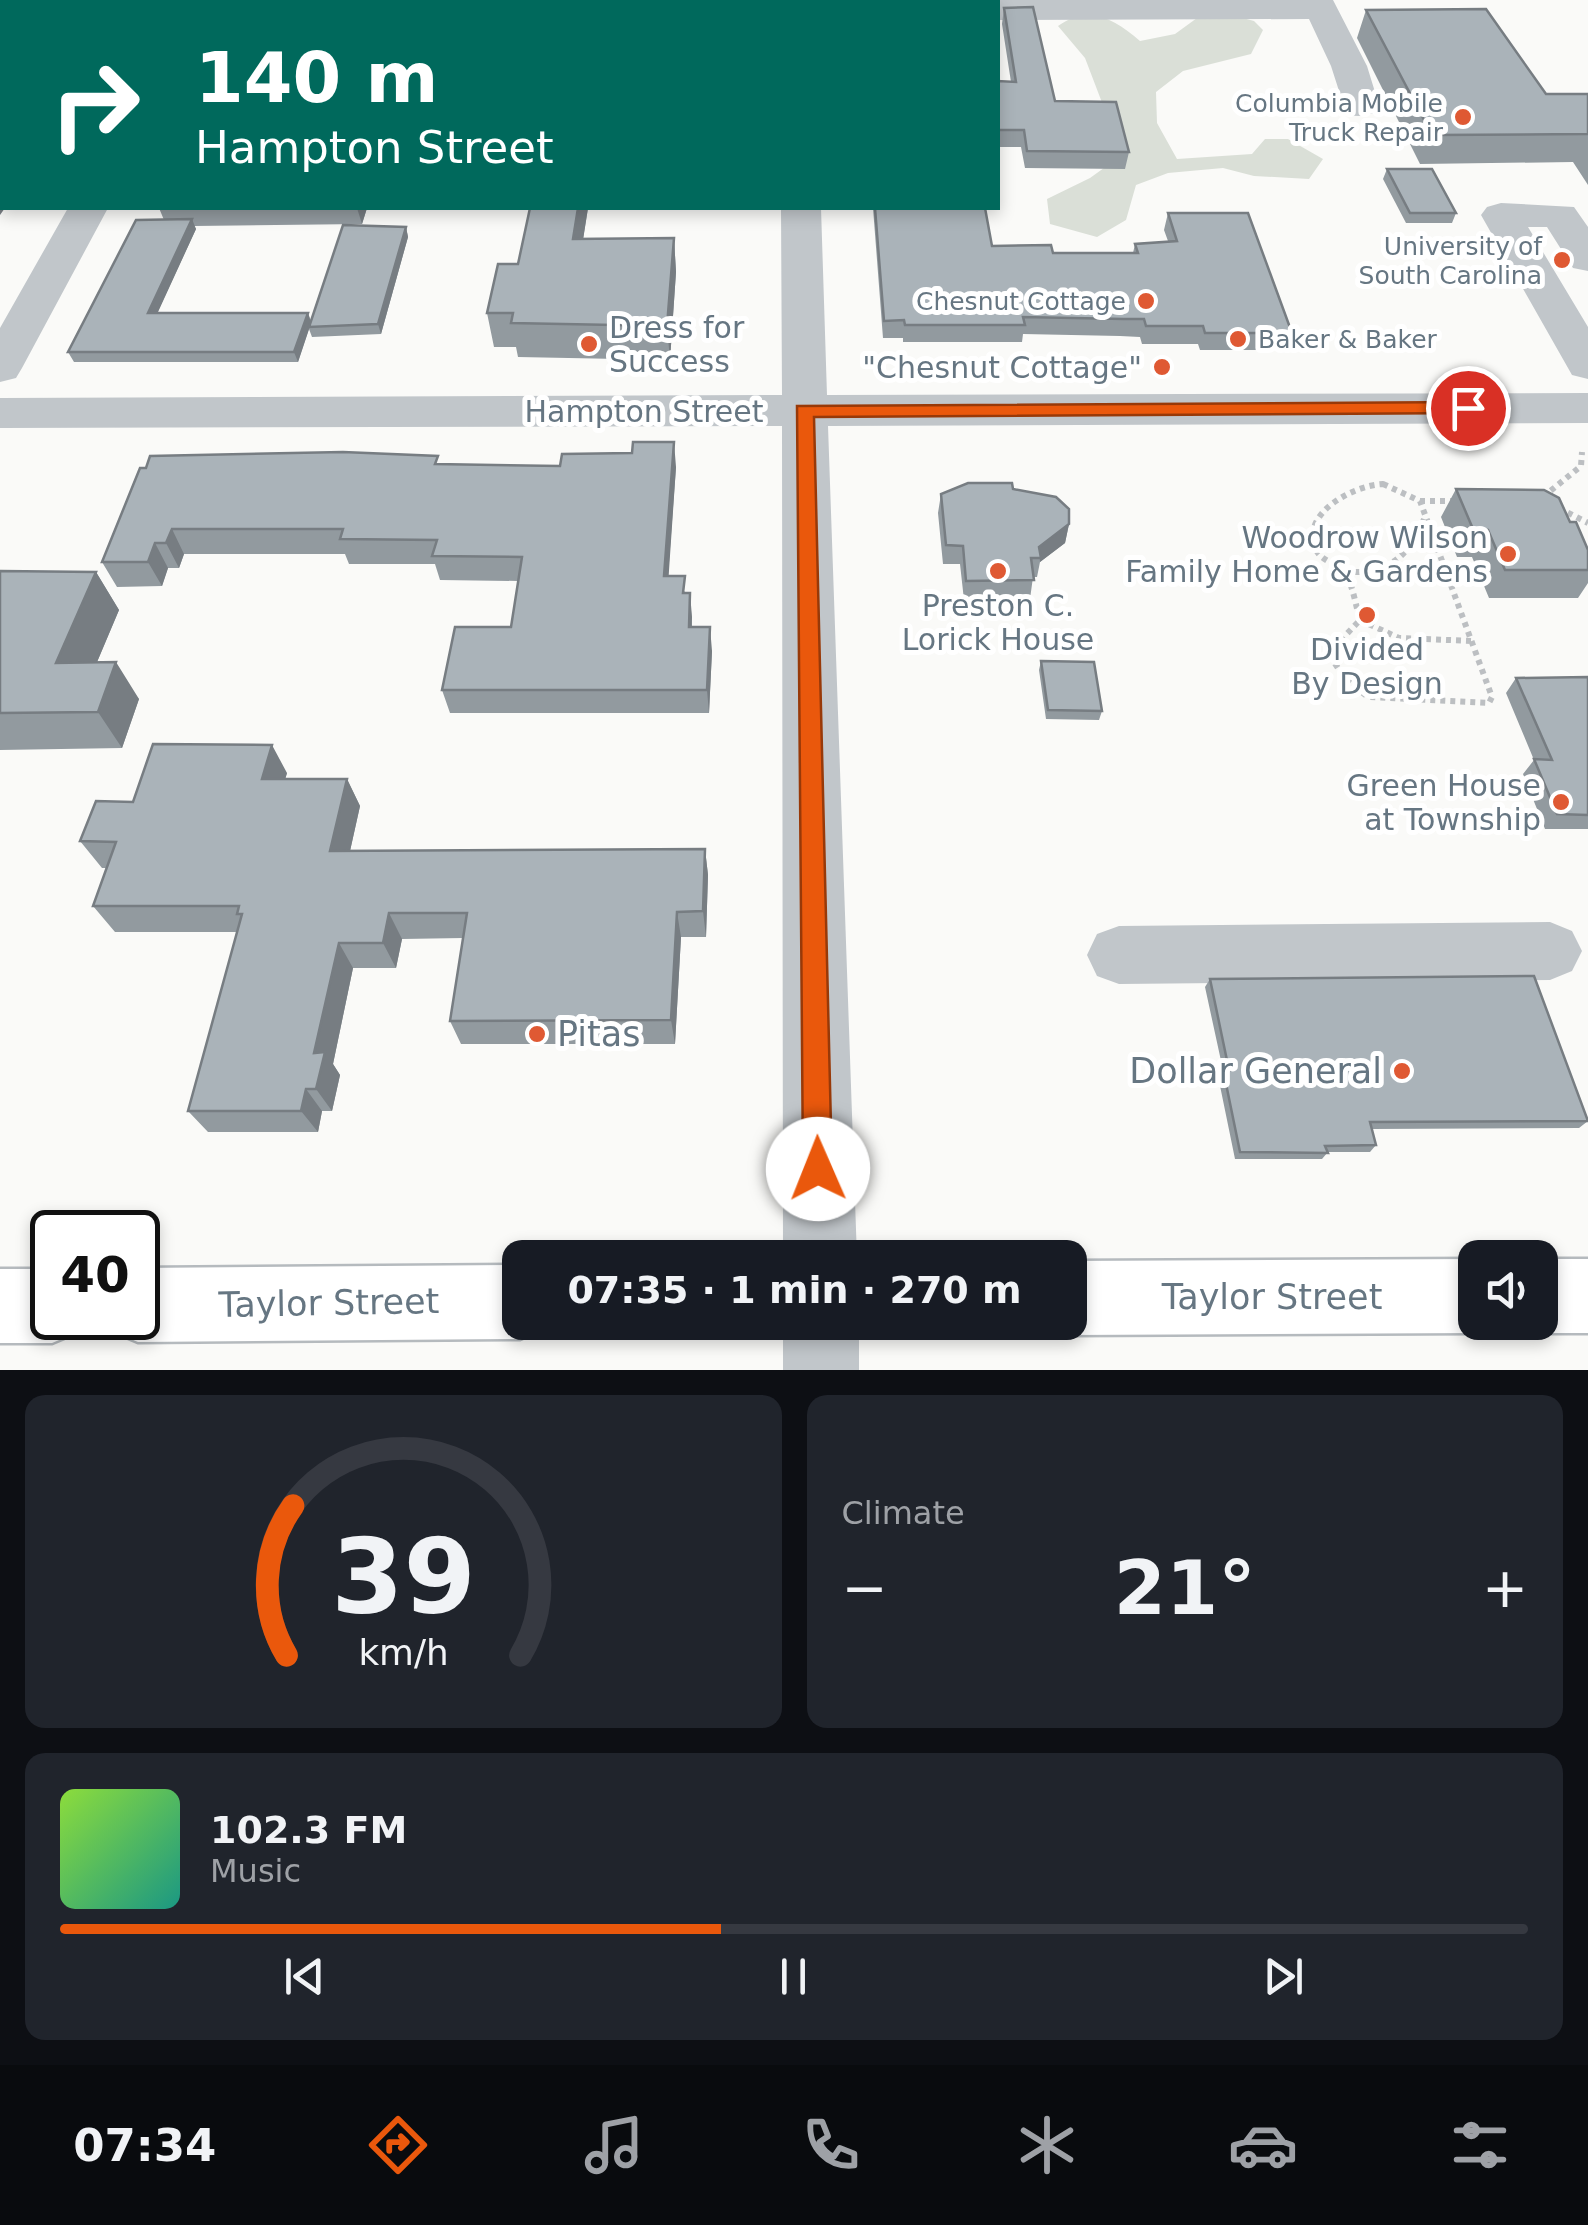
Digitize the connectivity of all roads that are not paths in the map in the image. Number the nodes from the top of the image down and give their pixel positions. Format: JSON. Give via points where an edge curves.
{"nodes":[{"id":1,"x":1317,"y":4,"type":"edge"},
{"id":2,"x":1000,"y":10,"type":"edge"},
{"id":3,"x":1284,"y":106,"type":"dead end"},
{"id":4,"x":87,"y":210,"type":"edge"},
{"id":5,"x":801,"y":210,"type":"edge"},
{"id":6,"x":1588,"y":259,"type":"edge"},
{"id":7,"x":1588,"y":365,"type":"edge"},
{"id":8,"x":0,"y":368,"type":"edge"},
{"id":9,"x":804,"y":411,"type":"junction"},
{"id":10,"x":0,"y":413,"type":"edge"},
{"id":11,"x":1585,"y":430,"type":"edge"},
{"id":12,"x":1550,"y":952,"type":"dead end"},
{"id":13,"x":1119,"y":956,"type":"dead end"},
{"id":14,"x":820,"y":1240,"type":"edge"},
{"id":15,"x":1458,"y":1296,"type":"edge"},
{"id":16,"x":1558,"y":1296,"type":"edge"},
{"id":17,"x":1588,"y":1296,"type":"edge"},
{"id":18,"x":1087,"y":1298,"type":"edge"},
{"id":19,"x":502,"y":1302,"type":"edge"},
{"id":20,"x":160,"y":1305,"type":"edge"},
{"id":21,"x":0,"y":1306,"type":"edge"},
{"id":22,"x":30,"y":1306,"type":"edge"},
{"id":23,"x":821,"y":1340,"type":"edge"},
{"id":24,"x":822,"y":1370,"type":"edge"}],
"edges":[{"from":1,"to":2,"type":"street"},
{"from":1,"to":3,"type":"street","via":[[1361,105]]},
{"from":4,"to":8,"type":"street"},
{"from":5,"to":9,"type":"street"},
{"from":6,"to":7,"type":"street","via":[[1560,215],[1502,215]]},
{"from":9,"to":10,"type":"street","name":"Hampton Street"},
{"from":9,"to":11,"type":"street","name":"Hampton Street"},
{"from":9,"to":14,"type":"street"},
{"from":12,"to":13,"type":"street"},
{"from":15,"to":18,"type":"main road","name":"Taylor Street"},
{"from":16,"to":17,"type":"main road"},
{"from":19,"to":20,"type":"main road","name":"Taylor Street"},
{"from":21,"to":22,"type":"main road"},
{"from":23,"to":24,"type":"street"}]}
